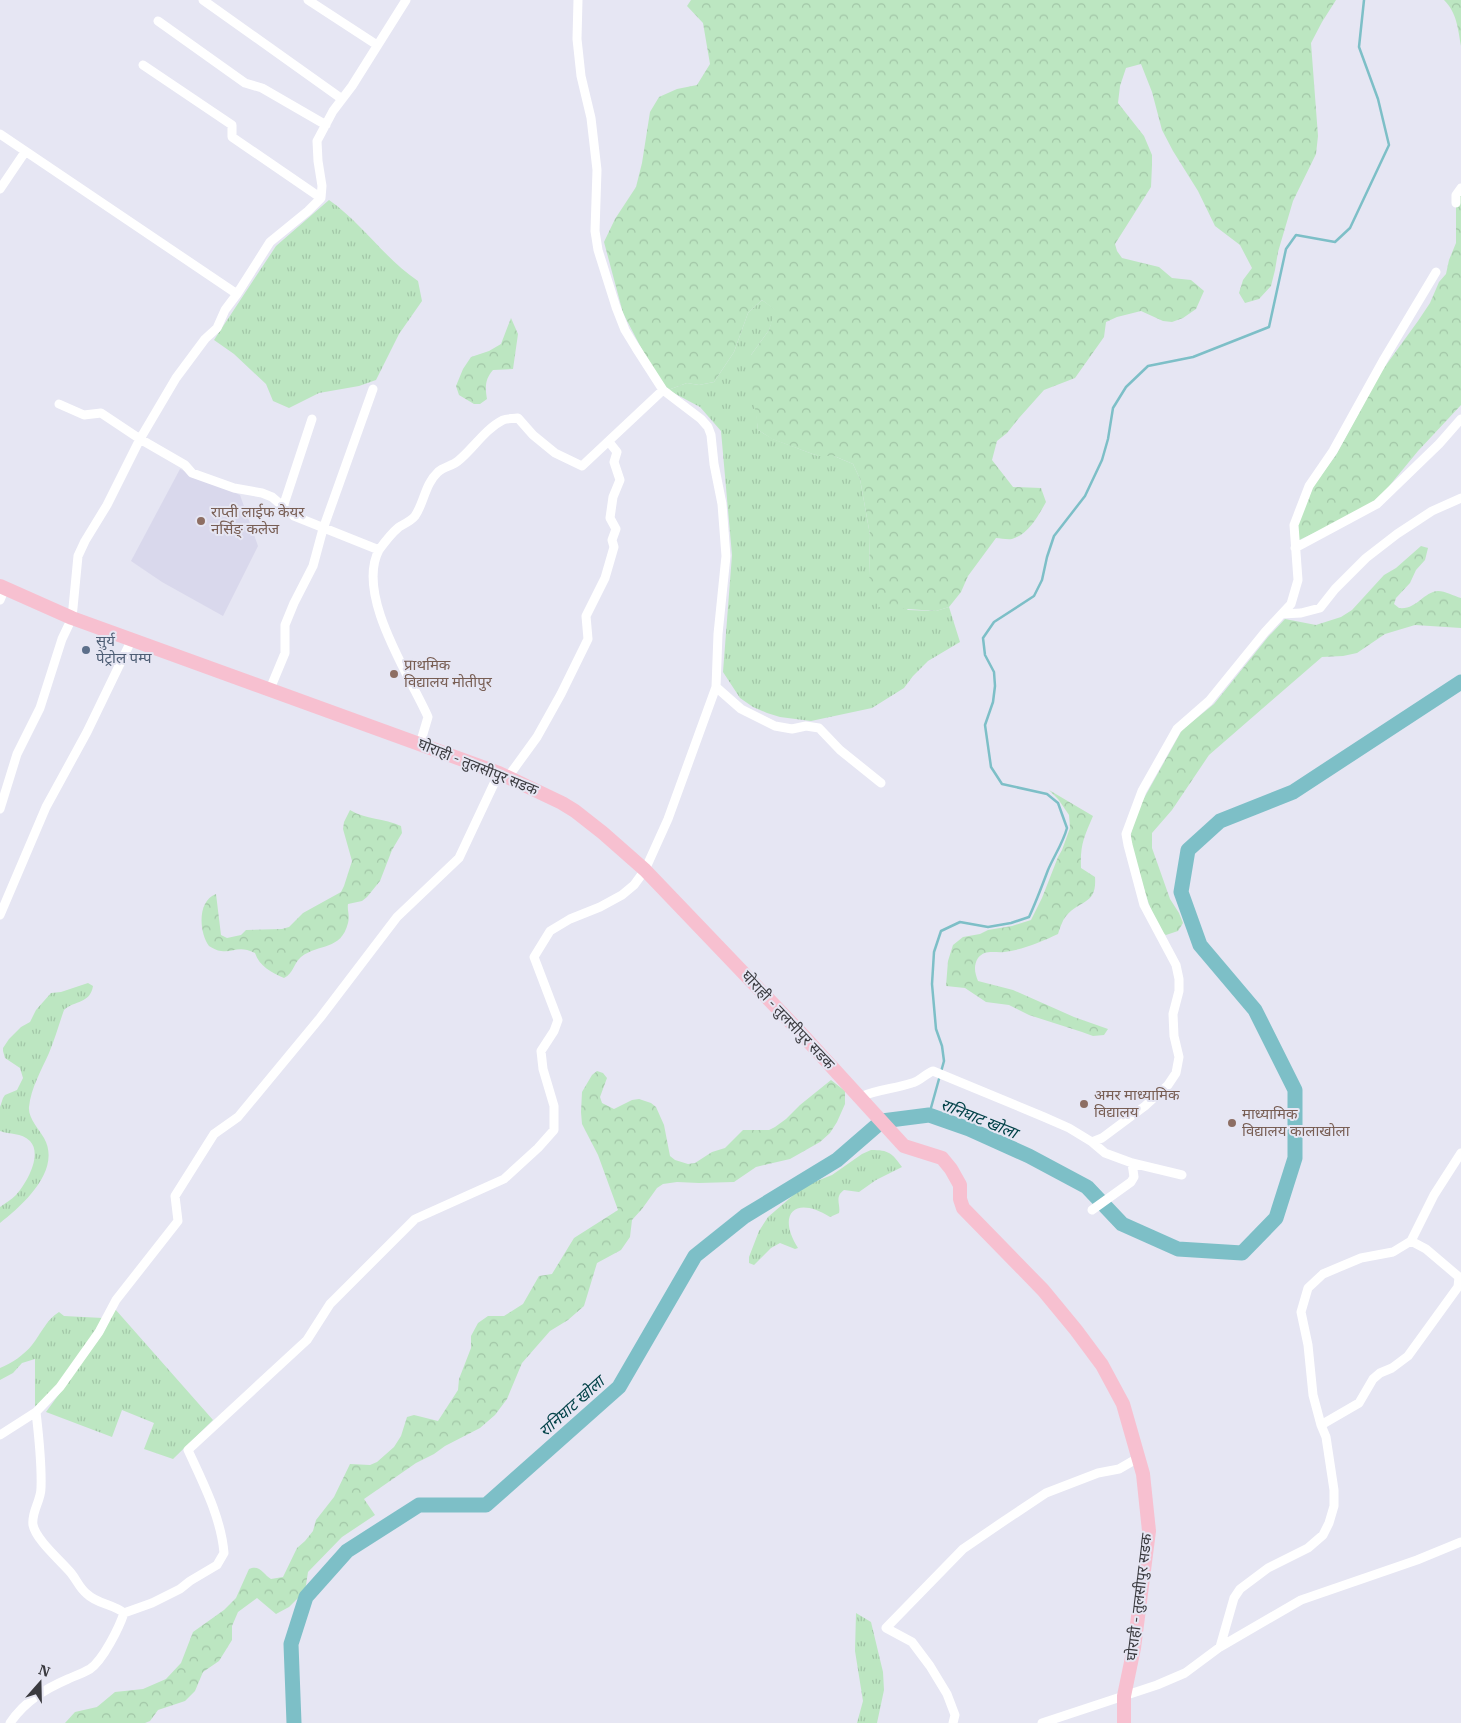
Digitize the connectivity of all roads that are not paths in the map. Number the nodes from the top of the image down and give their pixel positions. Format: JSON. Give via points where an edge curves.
{"nodes":[{"id":1,"x":203,"y":0,"type":"edge"},
{"id":2,"x":308,"y":0,"type":"edge"},
{"id":3,"x":406,"y":0,"type":"edge"},
{"id":4,"x":578,"y":0,"type":"edge"},
{"id":5,"x":158,"y":21,"type":"dead end"},
{"id":6,"x":377,"y":45,"type":"junction"},
{"id":7,"x":143,"y":65,"type":"dead end"},
{"id":8,"x":342,"y":99,"type":"junction"},
{"id":9,"x":326,"y":125,"type":"junction"},
{"id":10,"x":0,"y":134,"type":"edge"},
{"id":11,"x":25,"y":152,"type":"junction"},
{"id":12,"x":1461,"y":188,"type":"edge"},
{"id":13,"x":0,"y":189,"type":"edge"},
{"id":14,"x":321,"y":198,"type":"junction"},
{"id":15,"x":1456,"y":203,"type":"dead end"},
{"id":16,"x":1436,"y":272,"type":"dead end"},
{"id":17,"x":237,"y":294,"type":"junction"},
{"id":18,"x":373,"y":389,"type":"dead end"},
{"id":19,"x":663,"y":390,"type":"junction"},
{"id":20,"x":59,"y":404,"type":"dead end"},
{"id":21,"x":312,"y":419,"type":"dead end"},
{"id":22,"x":1461,"y":419,"type":"edge"},
{"id":23,"x":140,"y":439,"type":"junction"},
{"id":24,"x":609,"y":442,"type":"junction"},
{"id":25,"x":1461,"y":498,"type":"edge"},
{"id":26,"x":282,"y":507,"type":"junction"},
{"id":27,"x":323,"y":529,"type":"junction"},
{"id":28,"x":1295,"y":548,"type":"junction"},
{"id":29,"x":379,"y":550,"type":"junction"},
{"id":30,"x":2,"y":591,"type":"edge"},
{"id":31,"x":1282,"y":614,"type":"junction"},
{"id":32,"x":72,"y":618,"type":"junction"},
{"id":33,"x":132,"y":640,"type":"junction"},
{"id":34,"x":716,"y":687,"type":"junction"},
{"id":35,"x":270,"y":690,"type":"junction"},
{"id":36,"x":420,"y":744,"type":"junction"},
{"id":37,"x":503,"y":775,"type":"junction"},
{"id":38,"x":881,"y":783,"type":"dead end"},
{"id":39,"x":0,"y":809,"type":"edge"},
{"id":40,"x":645,"y":870,"type":"junction"},
{"id":41,"x":0,"y":914,"type":"edge"},
{"id":42,"x":860,"y":1097,"type":"junction"},
{"id":43,"x":1092,"y":1142,"type":"junction"},
{"id":44,"x":1461,"y":1153,"type":"edge"},
{"id":45,"x":1132,"y":1163,"type":"junction"},
{"id":46,"x":1182,"y":1175,"type":"dead end"},
{"id":47,"x":1092,"y":1210,"type":"dead end"},
{"id":48,"x":1411,"y":1241,"type":"junction"},
{"id":49,"x":36,"y":1412,"type":"junction"},
{"id":50,"x":1321,"y":1425,"type":"junction"},
{"id":51,"x":0,"y":1435,"type":"edge"},
{"id":52,"x":1138,"y":1458,"type":"junction"},
{"id":53,"x":1461,"y":1542,"type":"edge"},
{"id":54,"x":124,"y":1613,"type":"junction"},
{"id":55,"x":1220,"y":1647,"type":"junction"},
{"id":56,"x":1124,"y":1696,"type":"junction"},
{"id":57,"x":10,"y":1723,"type":"edge"},
{"id":58,"x":953,"y":1723,"type":"edge"},
{"id":59,"x":1042,"y":1723,"type":"edge"},
{"id":60,"x":1124,"y":1723,"type":"edge"}],
"edges":[{"from":1,"to":8,"type":"street"},
{"from":2,"to":6,"type":"street"},
{"from":3,"to":6,"type":"street"},
{"from":4,"to":19,"type":"street","via":[[577,39],[581,76],[591,118],[597,170],[594,231],[598,250],[626,330]]},
{"from":5,"to":9,"type":"street","via":[[245,83],[262,88]]},
{"from":6,"to":8,"type":"street"},
{"from":7,"to":14,"type":"street","via":[[232,125],[232,137]]},
{"from":8,"to":9,"type":"street"},
{"from":9,"to":14,"type":"street","via":[[318,141]]},
{"from":10,"to":11,"type":"street"},
{"from":11,"to":13,"type":"street"},
{"from":11,"to":17,"type":"street"},
{"from":12,"to":15,"type":"street","via":[[1456,195]]},
{"from":14,"to":17,"type":"street","via":[[270,242]]},
{"from":16,"to":28,"type":"street","via":[[1333,451],[1309,486],[1294,525]]},
{"from":17,"to":23,"type":"street","via":[[217,328],[176,378]]},
{"from":18,"to":27,"type":"street"},
{"from":19,"to":24,"type":"street"},
{"from":19,"to":34,"type":"street","via":[[702,419],[711,435],[726,556]]},
{"from":20,"to":23,"type":"street","via":[[84,415],[101,413]]},
{"from":21,"to":26,"type":"street"},
{"from":22,"to":28,"type":"street","via":[[1377,504]]},
{"from":23,"to":26,"type":"street","via":[[185,465],[192,473],[234,488],[267,495]]},
{"from":23,"to":32,"type":"street","via":[[78,556]]},
{"from":24,"to":29,"type":"street","via":[[582,466],[555,454],[518,418],[504,419],[457,462],[438,472],[414,516],[397,528]]},
{"from":24,"to":37,"type":"street","via":[[617,452],[614,462],[620,480],[613,496],[610,518],[616,529],[605,578],[586,616],[588,639],[538,737]]},
{"from":25,"to":31,"type":"street","via":[[1432,511],[1366,558],[1320,608],[1300,614]]},
{"from":26,"to":27,"type":"street"},
{"from":27,"to":29,"type":"street"},
{"from":27,"to":35,"type":"street","via":[[313,566],[286,625],[285,652]]},
{"from":28,"to":31,"type":"street","via":[[1297,587],[1291,604]]},
{"from":29,"to":36,"type":"street","via":[[373,578],[379,612],[393,650],[428,717]]},
{"from":30,"to":32,"type":"main road","name":"घोराही - तुलसीपुर सडक"},
{"from":31,"to":43,"type":"street","via":[[1209,701],[1177,729],[1142,791],[1131,819],[1126,834],[1144,905],[1176,965],[1179,979],[1173,1014],[1179,1057],[1176,1073],[1168,1085],[1146,1106]]},
{"from":32,"to":33,"type":"main road","name":"घोराही - तुलसीपुर सडक"},
{"from":32,"to":39,"type":"street","via":[[40,708],[17,754]]},
{"from":33,"to":35,"type":"main road","name":"घोराही - तुलसीपुर सडक"},
{"from":33,"to":41,"type":"street","via":[[46,807]]},
{"from":34,"to":38,"type":"street","via":[[741,708],[775,726],[819,728],[840,750]]},
{"from":34,"to":40,"type":"street","via":[[668,819]]},
{"from":35,"to":36,"type":"main road","name":"घोराही - तुलसीपुर सडक"},
{"from":36,"to":37,"type":"main road","name":"घोराही - तुलसीपुर सडक"},
{"from":37,"to":40,"type":"main road","name":"घोराही - तुलसीपुर सडक","via":[[575,811]]},
{"from":37,"to":49,"type":"street","via":[[459,858],[397,917],[320,1018],[238,1117],[214,1134],[176,1196],[178,1221],[116,1300],[71,1373]]},
{"from":40,"to":42,"type":"main road","name":"घोराही - तुलसीपुर सडक"},
{"from":40,"to":54,"type":"street","via":[[622,895],[550,931],[534,957],[558,1020],[541,1051],[554,1106],[554,1130],[504,1180],[415,1219],[330,1304],[307,1340],[188,1450],[214,1511],[224,1553],[217,1565],[180,1589]]},
{"from":42,"to":43,"type":"street","via":[[914,1083],[933,1072],[1069,1128]]},
{"from":42,"to":52,"type":"main road","name":"घोराही - तुलसीपुर सडक","via":[[904,1146],[942,1158],[951,1169],[960,1185],[963,1208],[1043,1290],[1098,1360],[1123,1404]]},
{"from":43,"to":45,"type":"street","via":[[1105,1153]]},
{"from":44,"to":48,"type":"street","via":[[1434,1195]]},
{"from":45,"to":46,"type":"street"},
{"from":45,"to":47,"type":"street","via":[[1134,1177],[1130,1182]]},
{"from":48,"to":50,"type":"street","via":[[1393,1252],[1360,1258],[1323,1274],[1308,1288],[1301,1312],[1313,1395]]},
{"from":48,"to":50,"type":"street","via":[[1426,1249],[1459,1277],[1458,1287],[1408,1356],[1373,1379],[1359,1403]]},
{"from":49,"to":51,"type":"street"},
{"from":49,"to":54,"type":"street","via":[[42,1491],[33,1526],[87,1594],[118,1607]]},
{"from":50,"to":55,"type":"street","via":[[1326,1437],[1334,1490],[1329,1523],[1323,1535],[1308,1548],[1268,1568],[1240,1590],[1234,1598]]},
{"from":52,"to":56,"type":"main road","name":"घोराही - तुलसीपुर सडक","via":[[1143,1474],[1149,1531],[1134,1648]]},
{"from":52,"to":58,"type":"street","via":[[1119,1469],[1098,1473],[1046,1494],[1008,1518],[963,1550],[886,1628],[912,1642],[930,1666],[947,1694],[954,1715]]},
{"from":53,"to":55,"type":"street","via":[[1301,1600]]},
{"from":54,"to":57,"type":"street","via":[[98,1661],[90,1669],[43,1690]]},
{"from":55,"to":56,"type":"street","via":[[1185,1672]]},
{"from":56,"to":59,"type":"street"},
{"from":56,"to":60,"type":"main road","name":"घोराही - तुलसीपुर सडक"}]}
